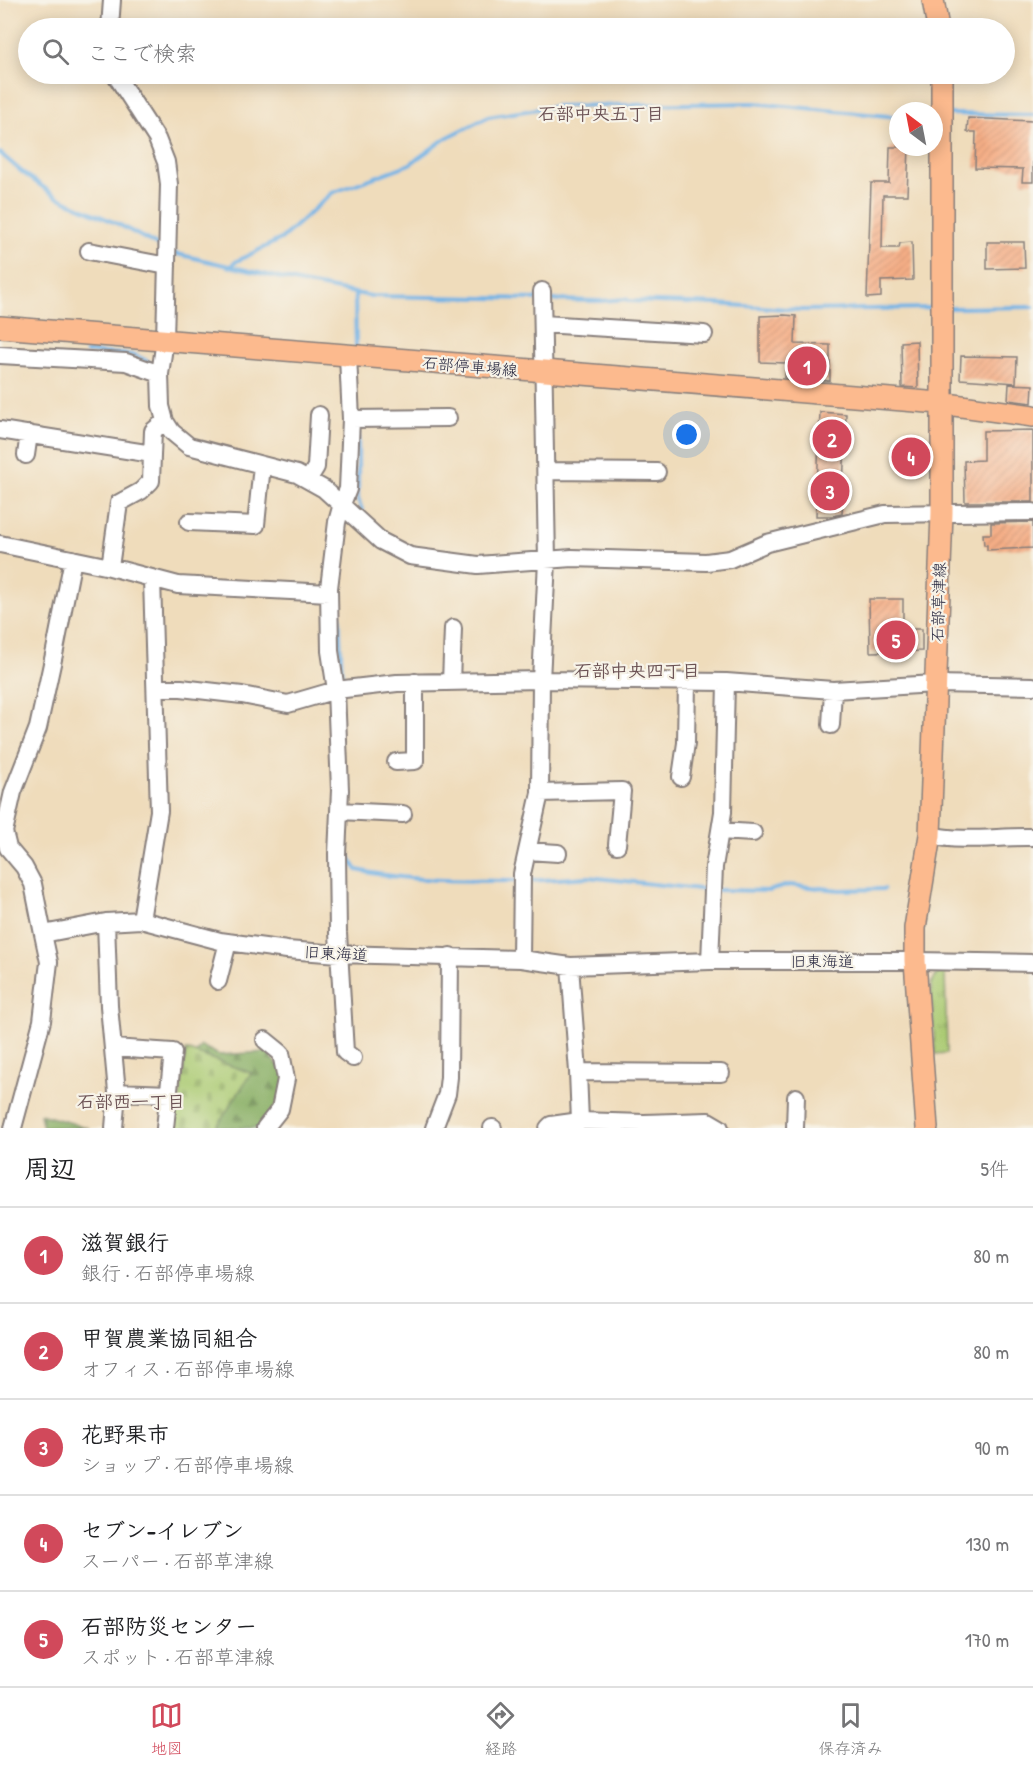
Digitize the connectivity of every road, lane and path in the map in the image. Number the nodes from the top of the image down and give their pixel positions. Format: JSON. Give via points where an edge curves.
{"nodes":[{"id":1,"x":112,"y":0,"type":"edge"},
{"id":2,"x":933,"y":0,"type":"edge"},
{"id":3,"x":111,"y":18,"type":"edge"},
{"id":4,"x":936,"y":18,"type":"edge"},
{"id":5,"x":121,"y":84,"type":"edge"},
{"id":6,"x":942,"y":84,"type":"edge"},
{"id":7,"x":89,"y":251,"type":"dead end"},
{"id":8,"x":168,"y":266,"type":"junction"},
{"id":9,"x":542,"y":291,"type":"dead end"},
{"id":10,"x":543,"y":324,"type":"junction"},
{"id":11,"x":0,"y":327,"type":"edge"},
{"id":12,"x":704,"y":334,"type":"dead end"},
{"id":13,"x":165,"y":340,"type":"junction"},
{"id":14,"x":0,"y":356,"type":"edge"},
{"id":15,"x":348,"y":356,"type":"junction"},
{"id":16,"x":544,"y":372,"type":"junction"},
{"id":17,"x":159,"y":374,"type":"junction"},
{"id":18,"x":940,"y":403,"type":"junction"},
{"id":19,"x":319,"y":415,"type":"dead end"},
{"id":20,"x":1033,"y":416,"type":"edge"},
{"id":21,"x":448,"y":418,"type":"dead end"},
{"id":22,"x":351,"y":419,"type":"junction"},
{"id":23,"x":165,"y":421,"type":"junction"},
{"id":24,"x":0,"y":430,"type":"edge"},
{"id":25,"x":29,"y":434,"type":"junction"},
{"id":26,"x":26,"y":454,"type":"dead end"},
{"id":27,"x":152,"y":454,"type":"junction"},
{"id":28,"x":262,"y":465,"type":"junction"},
{"id":29,"x":546,"y":471,"type":"junction"},
{"id":30,"x":650,"y":476,"type":"dead end"},
{"id":31,"x":308,"y":480,"type":"junction"},
{"id":32,"x":342,"y":504,"type":"junction"},
{"id":33,"x":1033,"y":512,"type":"edge"},
{"id":34,"x":942,"y":513,"type":"junction"},
{"id":35,"x":189,"y":522,"type":"dead end"},
{"id":36,"x":0,"y":544,"type":"edge"},
{"id":37,"x":73,"y":559,"type":"junction"},
{"id":38,"x":547,"y":561,"type":"junction"},
{"id":39,"x":110,"y":567,"type":"junction"},
{"id":40,"x":152,"y":579,"type":"junction"},
{"id":41,"x":329,"y":593,"type":"junction"},
{"id":42,"x":453,"y":628,"type":"dead end"},
{"id":43,"x":541,"y":680,"type":"junction"},
{"id":44,"x":687,"y":681,"type":"junction"},
{"id":45,"x":415,"y":682,"type":"junction"},
{"id":46,"x":451,"y":682,"type":"junction"},
{"id":47,"x":726,"y":682,"type":"junction"},
{"id":48,"x":935,"y":684,"type":"junction"},
{"id":49,"x":1033,"y":686,"type":"edge"},
{"id":50,"x":156,"y":688,"type":"junction"},
{"id":51,"x":336,"y":690,"type":"junction"},
{"id":52,"x":833,"y":690,"type":"junction"},
{"id":53,"x":831,"y":725,"type":"dead end"},
{"id":54,"x":396,"y":762,"type":"dead end"},
{"id":55,"x":681,"y":777,"type":"dead end"},
{"id":56,"x":540,"y":793,"type":"junction"},
{"id":57,"x":339,"y":811,"type":"junction"},
{"id":58,"x":403,"y":814,"type":"dead end"},
{"id":59,"x":3,"y":821,"type":"edge"},
{"id":60,"x":720,"y":831,"type":"junction"},
{"id":61,"x":753,"y":833,"type":"dead end"},
{"id":62,"x":930,"y":835,"type":"junction"},
{"id":63,"x":1033,"y":837,"type":"edge"},
{"id":64,"x":617,"y":845,"type":"dead end"},
{"id":65,"x":527,"y":851,"type":"junction"},
{"id":66,"x":558,"y":853,"type":"dead end"},
{"id":67,"x":141,"y":920,"type":"junction"},
{"id":68,"x":106,"y":922,"type":"junction"},
{"id":69,"x":43,"y":934,"type":"junction"},
{"id":70,"x":228,"y":942,"type":"junction"},
{"id":71,"x":339,"y":954,"type":"junction"},
{"id":72,"x":450,"y":956,"type":"junction"},
{"id":73,"x":521,"y":959,"type":"junction"},
{"id":74,"x":915,"y":960,"type":"junction"},
{"id":75,"x":710,"y":961,"type":"junction"},
{"id":76,"x":1033,"y":963,"type":"edge"},
{"id":77,"x":570,"y":966,"type":"junction"},
{"id":78,"x":218,"y":981,"type":"dead end"},
{"id":79,"x":265,"y":1040,"type":"dead end"},
{"id":80,"x":113,"y":1048,"type":"junction"},
{"id":81,"x":353,"y":1058,"type":"dead end"},
{"id":82,"x":579,"y":1072,"type":"junction"},
{"id":83,"x":721,"y":1072,"type":"dead end"},
{"id":84,"x":117,"y":1092,"type":"junction"},
{"id":85,"x":169,"y":1094,"type":"junction"},
{"id":86,"x":796,"y":1097,"type":"dead end"},
{"id":87,"x":584,"y":1125,"type":"edge"},
{"id":88,"x":13,"y":1128,"type":"edge"},
{"id":89,"x":114,"y":1128,"type":"edge"},
{"id":90,"x":165,"y":1128,"type":"edge"},
{"id":91,"x":265,"y":1128,"type":"edge"},
{"id":92,"x":435,"y":1128,"type":"edge"},
{"id":93,"x":548,"y":1128,"type":"edge"},
{"id":94,"x":720,"y":1128,"type":"edge"},
{"id":95,"x":795,"y":1128,"type":"edge"},
{"id":96,"x":927,"y":1128,"type":"edge"}],
"edges":[{"from":1,"to":3,"type":"street"},
{"from":2,"to":4,"type":"main road"},
{"from":5,"to":8,"type":"street","via":[[157,139],[166,162]]},
{"from":6,"to":18,"type":"main road","name":"石部草津線"},
{"from":7,"to":8,"type":"street"},
{"from":8,"to":13,"type":"street"},
{"from":9,"to":10,"type":"street"},
{"from":10,"to":12,"type":"street"},
{"from":10,"to":16,"type":"street"},
{"from":11,"to":13,"type":"main road","name":"石部停車場線"},
{"from":13,"to":15,"type":"main road","name":"石部停車場線"},
{"from":13,"to":17,"type":"street"},
{"from":14,"to":17,"type":"street","via":[[126,362]]},
{"from":15,"to":16,"type":"main road","name":"石部停車場線"},
{"from":15,"to":22,"type":"street"},
{"from":16,"to":18,"type":"main road","name":"石部停車場線"},
{"from":16,"to":29,"type":"street"},
{"from":17,"to":23,"type":"street"},
{"from":18,"to":20,"type":"main road","name":"石部停車場線"},
{"from":18,"to":34,"type":"main road","name":"石部草津線"},
{"from":19,"to":31,"type":"street","via":[[316,467]]},
{"from":21,"to":22,"type":"street"},
{"from":22,"to":32,"type":"street","via":[[348,489]]},
{"from":23,"to":27,"type":"street","via":[[153,431]]},
{"from":23,"to":28,"type":"street","via":[[189,446]]},
{"from":24,"to":25,"type":"street"},
{"from":25,"to":26,"type":"street"},
{"from":25,"to":27,"type":"street"},
{"from":27,"to":39,"type":"street","via":[[151,480],[141,491],[118,503]]},
{"from":28,"to":31,"type":"street"},
{"from":28,"to":35,"type":"street","via":[[256,525]]},
{"from":29,"to":30,"type":"street"},
{"from":29,"to":38,"type":"street"},
{"from":31,"to":32,"type":"street"},
{"from":32,"to":38,"type":"street","via":[[381,541],[410,556],[478,565]]},
{"from":32,"to":41,"type":"street"},
{"from":33,"to":34,"type":"street"},
{"from":34,"to":38,"type":"street","via":[[885,514],[850,521],[767,543],[730,559],[706,562],[572,558]]},
{"from":34,"to":48,"type":"main road","name":"石部草津線"},
{"from":36,"to":37,"type":"street"},
{"from":37,"to":39,"type":"street"},
{"from":37,"to":59,"type":"street","via":[[38,728]]},
{"from":38,"to":43,"type":"street"},
{"from":39,"to":40,"type":"street"},
{"from":40,"to":41,"type":"street","via":[[178,585]]},
{"from":40,"to":50,"type":"street"},
{"from":41,"to":51,"type":"street","via":[[330,651]]},
{"from":42,"to":46,"type":"street"},
{"from":43,"to":44,"type":"street"},
{"from":43,"to":46,"type":"street"},
{"from":43,"to":56,"type":"street"},
{"from":44,"to":47,"type":"street"},
{"from":44,"to":55,"type":"street"},
{"from":45,"to":46,"type":"street"},
{"from":45,"to":51,"type":"street"},
{"from":45,"to":54,"type":"street","via":[[414,761]]},
{"from":47,"to":52,"type":"street"},
{"from":47,"to":60,"type":"street"},
{"from":48,"to":49,"type":"street"},
{"from":48,"to":52,"type":"street"},
{"from":48,"to":62,"type":"main road","name":"石部草津線"},
{"from":50,"to":51,"type":"street","via":[[231,694],[288,704]]},
{"from":50,"to":67,"type":"street","via":[[159,811]]},
{"from":51,"to":57,"type":"street"},
{"from":52,"to":53,"type":"street"},
{"from":56,"to":64,"type":"street","via":[[622,791]]},
{"from":56,"to":65,"type":"street"},
{"from":57,"to":58,"type":"street"},
{"from":57,"to":71,"type":"street"},
{"from":59,"to":69,"type":"street","via":[[8,848],[33,884]]},
{"from":60,"to":61,"type":"street"},
{"from":60,"to":75,"type":"street","via":[[714,867]]},
{"from":62,"to":63,"type":"street","via":[[950,839]]},
{"from":62,"to":74,"type":"main road","name":"石部草津線","via":[[915,928]]},
{"from":65,"to":66,"type":"street"},
{"from":65,"to":73,"type":"street","via":[[522,874]]},
{"from":67,"to":68,"type":"street","name":"旧東海道"},
{"from":67,"to":70,"type":"street","name":"旧東海道"},
{"from":68,"to":69,"type":"street","name":"旧東海道"},
{"from":68,"to":80,"type":"street"},
{"from":69,"to":88,"type":"street","via":[[49,962],[42,1021]]},
{"from":70,"to":71,"type":"street","name":"旧東海道"},
{"from":70,"to":78,"type":"street"},
{"from":71,"to":72,"type":"street","name":"旧東海道"},
{"from":71,"to":81,"type":"street","via":[[345,1052]]},
{"from":72,"to":73,"type":"street","name":"旧東海道"},
{"from":72,"to":92,"type":"street","via":[[448,1085]]},
{"from":73,"to":77,"type":"street","name":"旧東海道"},
{"from":74,"to":75,"type":"street","name":"旧東海道"},
{"from":74,"to":76,"type":"street","name":"旧東海道"},
{"from":74,"to":96,"type":"main road","name":"石部草津線"},
{"from":75,"to":77,"type":"street","name":"旧東海道"},
{"from":77,"to":82,"type":"street"},
{"from":79,"to":91,"type":"street","via":[[281,1053],[285,1078],[280,1109]]},
{"from":80,"to":84,"type":"street"},
{"from":80,"to":85,"type":"street","via":[[173,1052]]},
{"from":82,"to":83,"type":"street"},
{"from":82,"to":87,"type":"street"},
{"from":84,"to":85,"type":"street"},
{"from":84,"to":89,"type":"street"},
{"from":85,"to":90,"type":"street"},
{"from":86,"to":95,"type":"street"},
{"from":87,"to":93,"type":"street"},
{"from":87,"to":94,"type":"street","via":[[708,1120]]}]}
